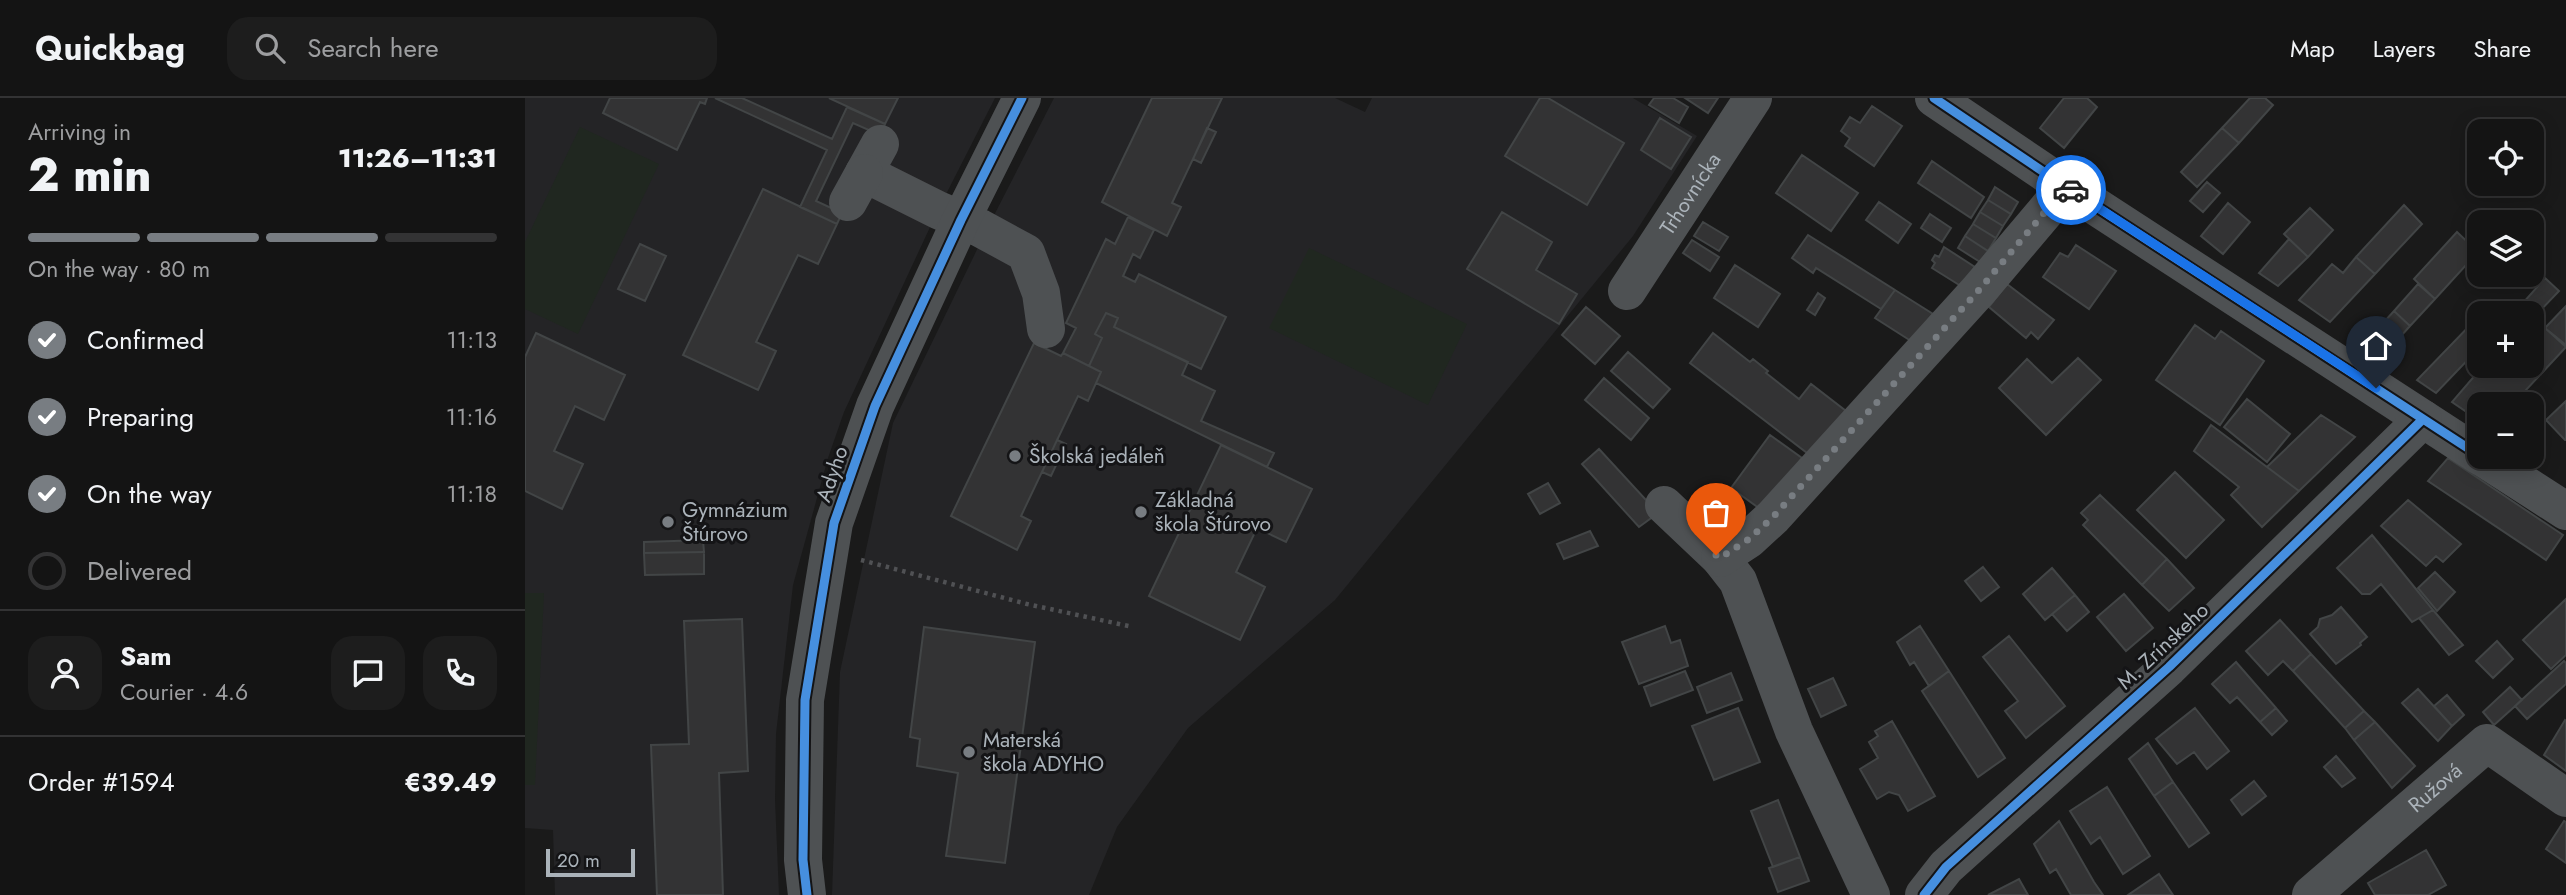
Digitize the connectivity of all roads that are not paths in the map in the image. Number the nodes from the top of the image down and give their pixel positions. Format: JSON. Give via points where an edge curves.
{"nodes":[{"id":1,"x":1022,"y":98,"type":"edge"},
{"id":2,"x":1753,"y":98,"type":"edge"},
{"id":3,"x":1934,"y":98,"type":"edge"},
{"id":4,"x":864,"y":173,"type":"dead end"},
{"id":5,"x":2066,"y":187,"type":"junction"},
{"id":6,"x":961,"y":220,"type":"junction"},
{"id":7,"x":1627,"y":291,"type":"dead end"},
{"id":8,"x":1046,"y":329,"type":"dead end"},
{"id":9,"x":2423,"y":419,"type":"junction"},
{"id":10,"x":2467,"y":447,"type":"edge"},
{"id":11,"x":2501,"y":469,"type":"edge"},
{"id":12,"x":1664,"y":505,"type":"dead end"},
{"id":13,"x":2566,"y":511,"type":"edge"},
{"id":14,"x":1720,"y":558,"type":"junction"},
{"id":15,"x":2566,"y":798,"type":"edge"},
{"id":16,"x":807,"y":895,"type":"edge"},
{"id":17,"x":1871,"y":895,"type":"edge"},
{"id":18,"x":1924,"y":895,"type":"edge"},
{"id":19,"x":2311,"y":895,"type":"edge"}],
"edges":[{"from":1,"to":6,"type":"street","name":"Adyho"},
{"from":2,"to":7,"type":"street","name":"Trhovnícka"},
{"from":3,"to":5,"type":"street"},
{"from":4,"to":6,"type":"street"},
{"from":5,"to":9,"type":"street"},
{"from":5,"to":14,"type":"street","via":[[1773,517]]},
{"from":6,"to":8,"type":"street","via":[[1026,253],[1041,293]]},
{"from":6,"to":16,"type":"street","name":"Adyho","via":[[875,406],[834,523],[805,700],[803,860]]},
{"from":9,"to":10,"type":"street"},
{"from":9,"to":18,"type":"street","name":"M. Zrínskeho","via":[[2169,667],[1946,867]]},
{"from":11,"to":13,"type":"street"},
{"from":12,"to":14,"type":"street"},
{"from":14,"to":17,"type":"street","via":[[1738,581],[1794,731]]},
{"from":15,"to":19,"type":"street","name":"Ružová","via":[[2487,743]]}]}
